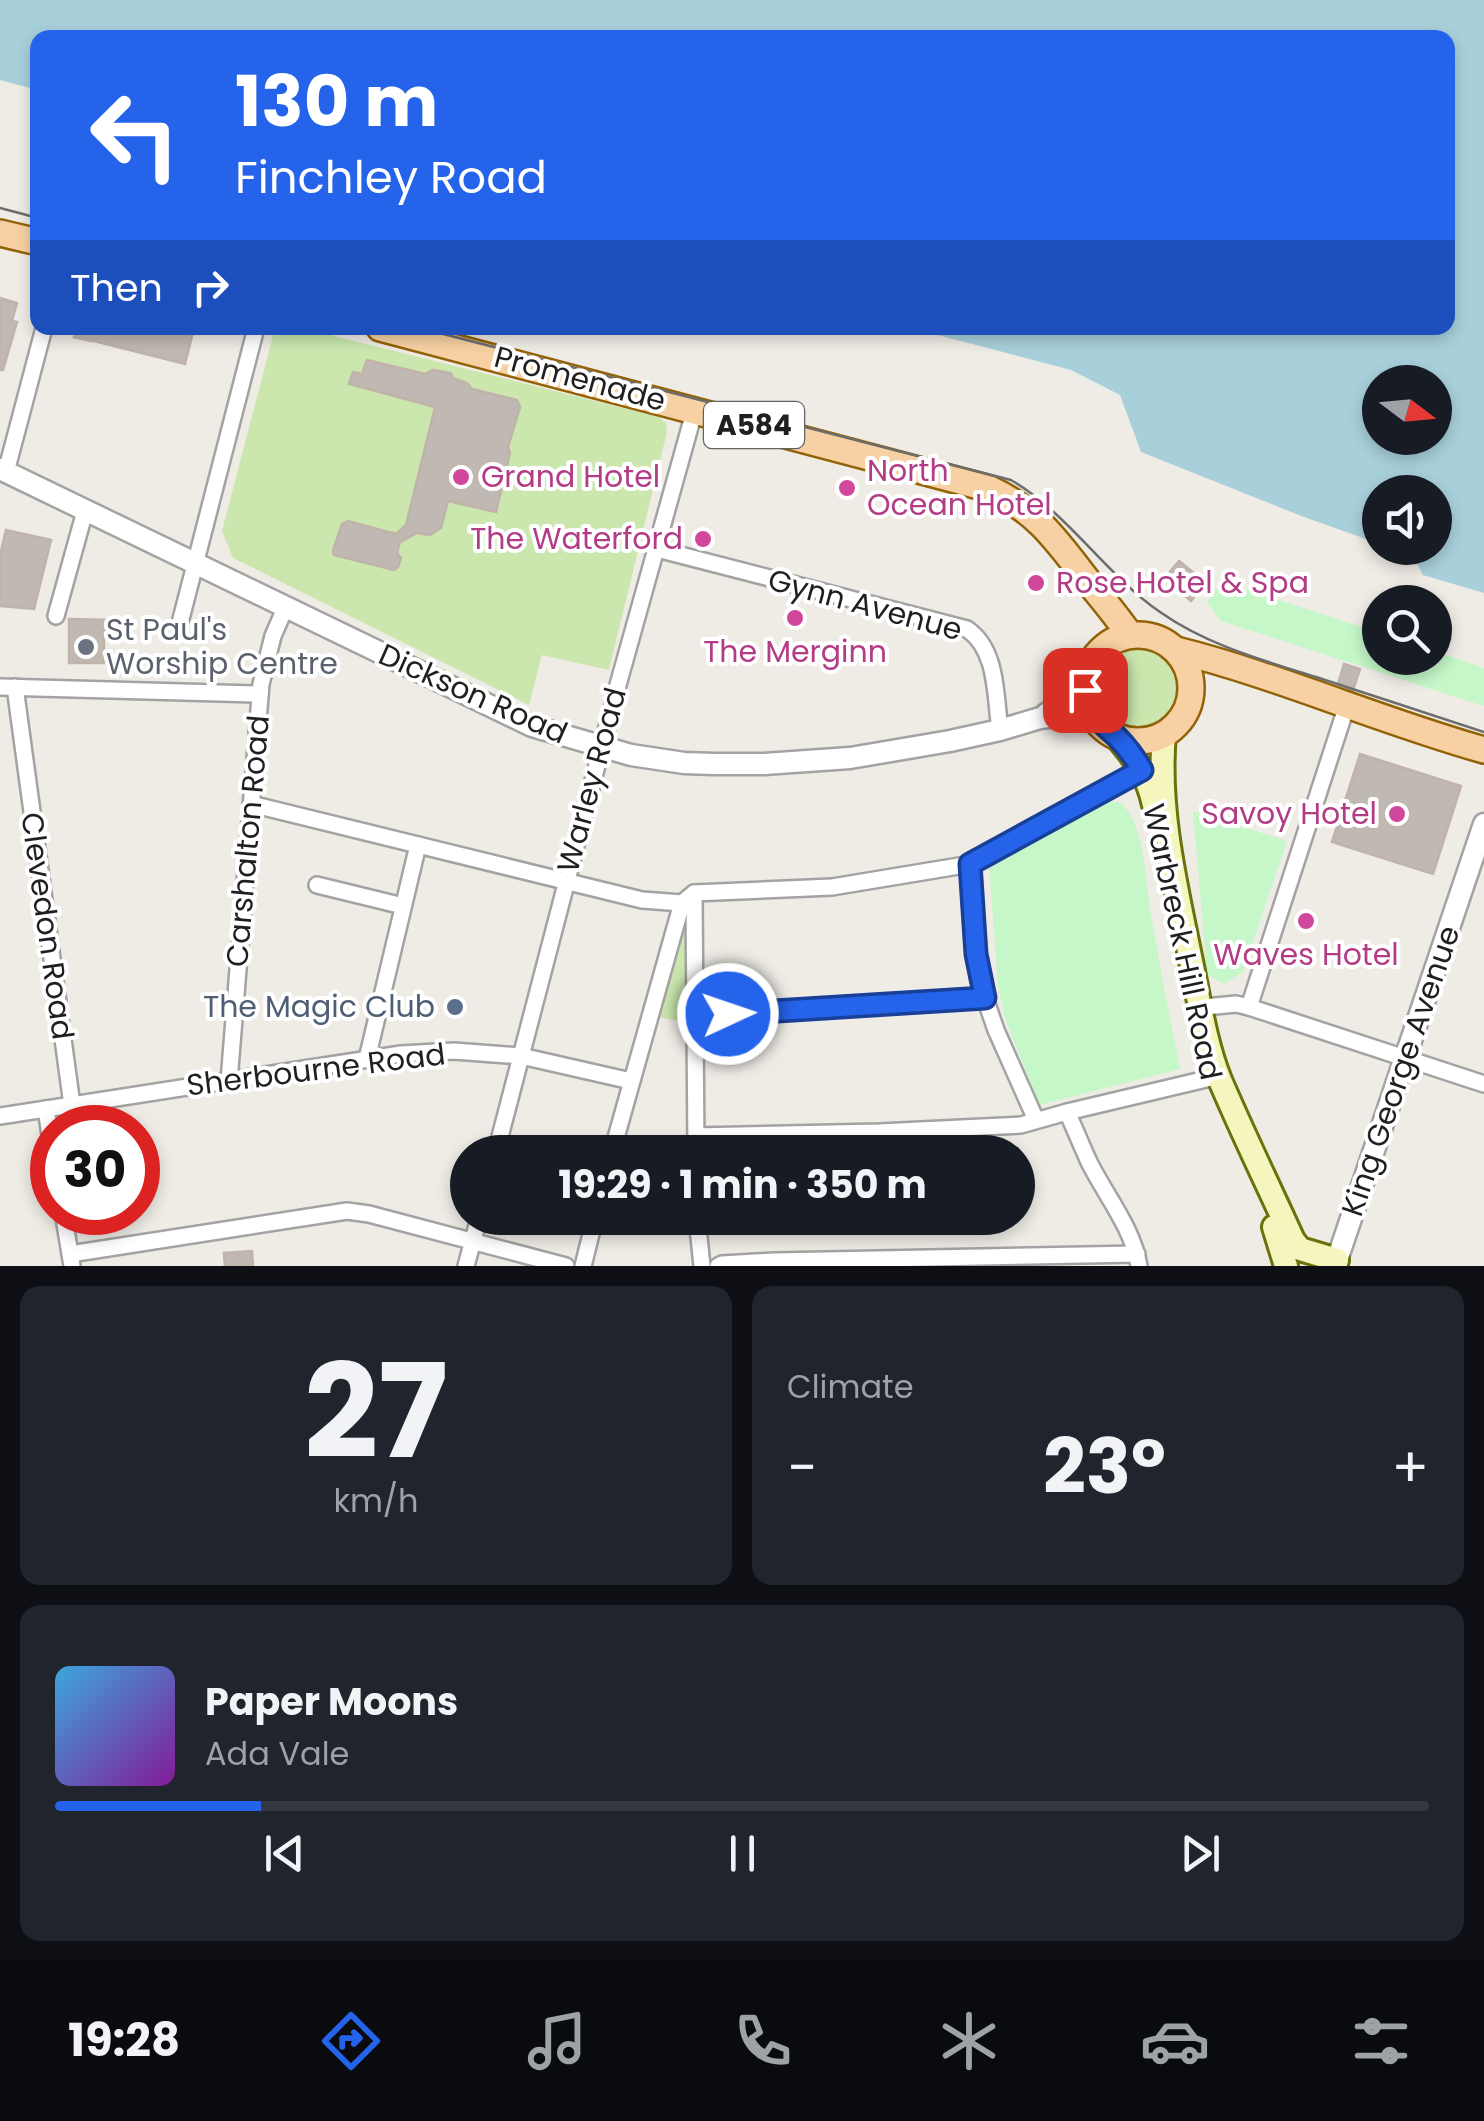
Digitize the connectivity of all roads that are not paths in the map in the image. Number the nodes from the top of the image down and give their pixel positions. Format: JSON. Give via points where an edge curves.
{"nodes":[{"id":1,"x":0,"y":233,"type":"edge"},
{"id":2,"x":30,"y":240,"type":"edge"},
{"id":3,"x":42,"y":335,"type":"edge"},
{"id":4,"x":254,"y":335,"type":"edge"},
{"id":5,"x":407,"y":335,"type":"edge"},
{"id":6,"x":694,"y":409,"type":"junction"},
{"id":7,"x":3,"y":470,"type":"edge"},
{"id":8,"x":85,"y":511,"type":"junction"},
{"id":9,"x":657,"y":550,"type":"junction"},
{"id":10,"x":196,"y":562,"type":"junction"},
{"id":11,"x":1091,"y":585,"type":"junction"},
{"id":12,"x":286,"y":606,"type":"junction"},
{"id":13,"x":56,"y":616,"type":"dead end"},
{"id":14,"x":180,"y":619,"type":"dead end"},
{"id":15,"x":1130,"y":635,"type":"junction"},
{"id":16,"x":1105,"y":646,"type":"junction"},
{"id":17,"x":1176,"y":650,"type":"junction"},
{"id":18,"x":1276,"y":682,"type":"junction"},
{"id":19,"x":8,"y":687,"type":"edge"},
{"id":20,"x":1191,"y":693,"type":"junction"},
{"id":21,"x":260,"y":694,"type":"junction"},
{"id":22,"x":1088,"y":701,"type":"junction"},
{"id":23,"x":1347,"y":705,"type":"junction"},
{"id":24,"x":1000,"y":730,"type":"junction"},
{"id":25,"x":1164,"y":734,"type":"junction"},
{"id":26,"x":1115,"y":735,"type":"junction"},
{"id":27,"x":602,"y":748,"type":"junction"},
{"id":28,"x":1484,"y":750,"type":"edge"},
{"id":29,"x":1142,"y":770,"type":"junction"},
{"id":30,"x":251,"y":804,"type":"junction"},
{"id":31,"x":1484,"y":824,"type":"edge"},
{"id":32,"x":418,"y":845,"type":"junction"},
{"id":33,"x":970,"y":864,"type":"junction"},
{"id":34,"x":565,"y":882,"type":"junction"},
{"id":35,"x":317,"y":885,"type":"dead end"},
{"id":36,"x":688,"y":898,"type":"junction"},
{"id":37,"x":403,"y":906,"type":"junction"},
{"id":38,"x":985,"y":998,"type":"junction"},
{"id":39,"x":1249,"y":1007,"type":"junction"},
{"id":40,"x":1195,"y":1008,"type":"junction"},
{"id":41,"x":695,"y":1016,"type":"junction"},
{"id":42,"x":521,"y":1056,"type":"junction"},
{"id":43,"x":1407,"y":1058,"type":"junction"},
{"id":44,"x":367,"y":1059,"type":"junction"},
{"id":45,"x":1213,"y":1078,"type":"junction"},
{"id":46,"x":229,"y":1080,"type":"junction"},
{"id":47,"x":631,"y":1082,"type":"junction"},
{"id":48,"x":1484,"y":1084,"type":"edge"},
{"id":49,"x":72,"y":1105,"type":"joint"},
{"id":50,"x":30,"y":1111,"type":"edge"},
{"id":51,"x":1067,"y":1112,"type":"junction"},
{"id":52,"x":0,"y":1116,"type":"edge"},
{"id":53,"x":1036,"y":1120,"type":"junction"},
{"id":54,"x":500,"y":1135,"type":"edge"},
{"id":55,"x":617,"y":1135,"type":"edge"},
{"id":56,"x":696,"y":1135,"type":"edge"},
{"id":57,"x":833,"y":1135,"type":"edge"},
{"id":58,"x":67,"y":1235,"type":"edge"},
{"id":59,"x":474,"y":1235,"type":"edge"},
{"id":60,"x":591,"y":1235,"type":"edge"},
{"id":61,"x":699,"y":1235,"type":"edge"},
{"id":62,"x":472,"y":1242,"type":"junction"},
{"id":63,"x":71,"y":1260,"type":"edge"},
{"id":64,"x":1138,"y":1260,"type":"edge"},
{"id":65,"x":1297,"y":1262,"type":"edge"},
{"id":66,"x":1342,"y":1264,"type":"edge"},
{"id":67,"x":466,"y":1266,"type":"edge"},
{"id":68,"x":566,"y":1266,"type":"edge"},
{"id":69,"x":583,"y":1266,"type":"edge"},
{"id":70,"x":702,"y":1266,"type":"edge"},
{"id":71,"x":718,"y":1266,"type":"edge"}],
"edges":[{"from":1,"to":2,"type":"main road"},
{"from":3,"to":7,"type":"street"},
{"from":4,"to":10,"type":"street"},
{"from":5,"to":6,"type":"main road","name":"Promenade","number":"A584"},
{"from":6,"to":9,"type":"street","name":"Warley Road"},
{"from":6,"to":11,"type":"main road","name":"Promenade","number":"A584","via":[[990,489],[1053,534]]},
{"from":7,"to":8,"type":"street","name":"Dickson Road"},
{"from":8,"to":10,"type":"street","name":"Dickson Road"},
{"from":8,"to":13,"type":"street"},
{"from":9,"to":24,"type":"street","name":"Gynn Avenue","via":[[967,628],[990,658]]},
{"from":9,"to":27,"type":"street","name":"Warley Road"},
{"from":10,"to":12,"type":"street","name":"Dickson Road"},
{"from":10,"to":14,"type":"street"},
{"from":11,"to":15,"type":"main road","name":"Promenade","number":"A584"},
{"from":11,"to":16,"type":"main road","name":"Promenade","number":"A584"},
{"from":12,"to":21,"type":"street","name":"Carshalton Road"},
{"from":12,"to":27,"type":"street","name":"Dickson Road","via":[[542,731]]},
{"from":15,"to":16,"type":"main road"},
{"from":15,"to":17,"type":"main road","via":[[1162,640]]},
{"from":16,"to":22,"type":"main road","via":[[1090,666]]},
{"from":17,"to":18,"type":"main road"},
{"from":17,"to":20,"type":"main road"},
{"from":18,"to":20,"type":"main road","via":[[1226,676]]},
{"from":18,"to":23,"type":"main road"},
{"from":19,"to":21,"type":"street"},
{"from":19,"to":49,"type":"street","name":"Clevedon Road"},
{"from":20,"to":25,"type":"main road","via":[[1182,717]]},
{"from":21,"to":30,"type":"street","name":"Carshalton Road"},
{"from":22,"to":24,"type":"street","name":"Dickson Road"},
{"from":22,"to":26,"type":"main road"},
{"from":23,"to":28,"type":"main road"},
{"from":23,"to":39,"type":"street"},
{"from":24,"to":27,"type":"street","name":"Dickson Road","via":[[850,758],[778,763],[684,763]]},
{"from":25,"to":26,"type":"main road","via":[[1137,740]]},
{"from":25,"to":40,"type":"main road","name":"Warbreck Hill Road","via":[[1164,802]]},
{"from":26,"to":29,"type":"main road","name":"Warbreck Hill Road"},
{"from":27,"to":34,"type":"street","name":"Warley Road"},
{"from":29,"to":33,"type":"street"},
{"from":29,"to":40,"type":"main road","name":"Warbreck Hill Road","via":[[1154,800],[1169,905]]},
{"from":30,"to":32,"type":"street"},
{"from":30,"to":46,"type":"street","name":"Carshalton Road"},
{"from":31,"to":43,"type":"street","name":"King George Avenue"},
{"from":32,"to":34,"type":"street"},
{"from":32,"to":37,"type":"street"},
{"from":33,"to":36,"type":"street","via":[[832,887]]},
{"from":33,"to":38,"type":"street"},
{"from":34,"to":36,"type":"street","via":[[642,900]]},
{"from":34,"to":42,"type":"street","name":"Warley Road"},
{"from":35,"to":37,"type":"street"},
{"from":36,"to":41,"type":"street"},
{"from":36,"to":47,"type":"street"},
{"from":37,"to":44,"type":"street"},
{"from":38,"to":41,"type":"street"},
{"from":38,"to":53,"type":"street"},
{"from":39,"to":40,"type":"street"},
{"from":39,"to":43,"type":"street"},
{"from":40,"to":45,"type":"main road","name":"Warbreck Hill Road"},
{"from":41,"to":56,"type":"street"},
{"from":42,"to":44,"type":"street","name":"Sherbourne Road","via":[[442,1051]]},
{"from":42,"to":47,"type":"street","name":"Sherbourne Road"},
{"from":42,"to":54,"type":"street","name":"Warley Road"},
{"from":43,"to":48,"type":"street"},
{"from":43,"to":66,"type":"street","name":"King George Avenue"},
{"from":44,"to":46,"type":"street","name":"Sherbourne Road"},
{"from":45,"to":51,"type":"street"},
{"from":45,"to":65,"type":"main road","name":"Warbreck Hill Road","via":[[1277,1236]]},
{"from":46,"to":49,"type":"street","name":"Sherbourne Road"},
{"from":47,"to":55,"type":"street"},
{"from":50,"to":52,"type":"street","name":"Sherbourne Road"},
{"from":51,"to":53,"type":"street"},
{"from":51,"to":64,"type":"street"},
{"from":53,"to":57,"type":"street"},
{"from":58,"to":63,"type":"street"},
{"from":59,"to":62,"type":"street"},
{"from":60,"to":69,"type":"street"},
{"from":61,"to":70,"type":"street"},
{"from":62,"to":63,"type":"street","via":[[347,1211]]},
{"from":62,"to":67,"type":"street"},
{"from":62,"to":68,"type":"street"},
{"from":64,"to":71,"type":"street"},
{"from":65,"to":66,"type":"main road","name":"Warbreck Hill Road"}]}
